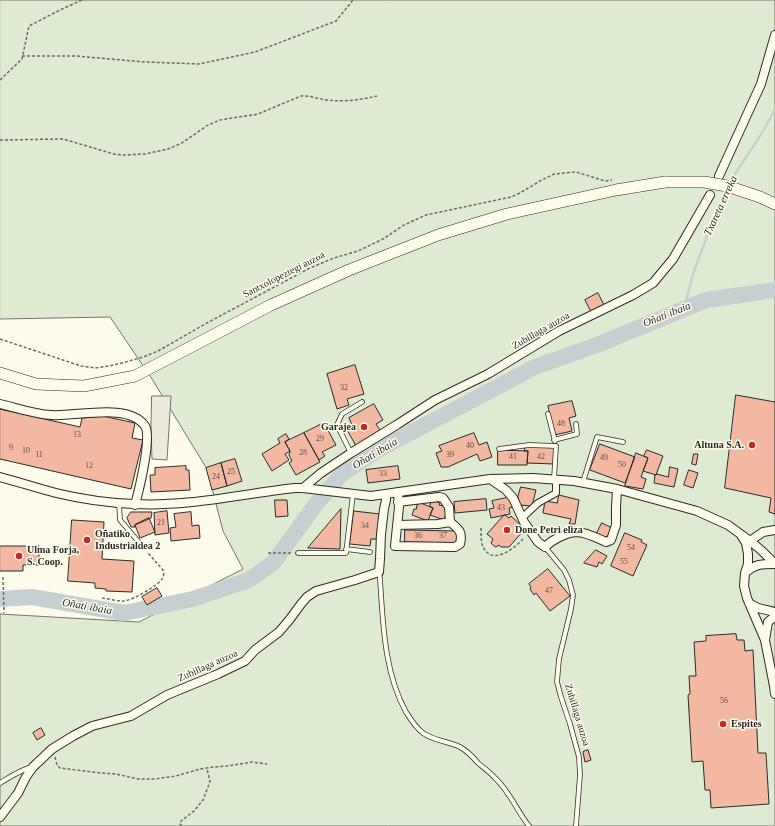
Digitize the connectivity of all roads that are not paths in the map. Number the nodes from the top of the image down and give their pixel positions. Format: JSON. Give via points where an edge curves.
{"nodes":[{"id":1,"x":775,"y":35,"type":"edge"},
{"id":2,"x":719,"y":176,"type":"dead end"},
{"id":3,"x":710,"y":195,"type":"dead end"},
{"id":4,"x":775,"y":204,"type":"edge"},
{"id":5,"x":0,"y":373,"type":"edge"},
{"id":6,"x":362,"y":402,"type":"dead end"},
{"id":7,"x":0,"y":404,"type":"edge"},
{"id":8,"x":548,"y":414,"type":"dead end"},
{"id":9,"x":576,"y":424,"type":"dead end"},
{"id":10,"x":554,"y":440,"type":"junction"},
{"id":11,"x":623,"y":442,"type":"dead end"},
{"id":12,"x":556,"y":446,"type":"junction"},
{"id":13,"x":499,"y":449,"type":"dead end"},
{"id":14,"x":351,"y":452,"type":"junction"},
{"id":15,"x":0,"y":477,"type":"edge"},
{"id":16,"x":490,"y":479,"type":"junction"},
{"id":17,"x":555,"y":482,"type":"junction"},
{"id":18,"x":583,"y":483,"type":"junction"},
{"id":19,"x":303,"y":488,"type":"junction"},
{"id":20,"x":617,"y":489,"type":"junction"},
{"id":21,"x":398,"y":492,"type":"junction"},
{"id":22,"x":352,"y":494,"type":"junction"},
{"id":23,"x":386,"y":494,"type":"junction"},
{"id":24,"x":398,"y":502,"type":"junction"},
{"id":25,"x":119,"y":503,"type":"junction"},
{"id":26,"x":135,"y":504,"type":"junction"},
{"id":27,"x":522,"y":518,"type":"junction"},
{"id":28,"x":450,"y":522,"type":"junction"},
{"id":29,"x":397,"y":525,"type":"junction"},
{"id":30,"x":775,"y":530,"type":"edge"},
{"id":31,"x":740,"y":533,"type":"junction"},
{"id":32,"x":750,"y":541,"type":"junction"},
{"id":33,"x":143,"y":547,"type":"road end"},
{"id":34,"x":545,"y":547,"type":"junction"},
{"id":35,"x":346,"y":550,"type":"junction"},
{"id":36,"x":370,"y":552,"type":"dead end"},
{"id":37,"x":298,"y":553,"type":"road end"},
{"id":38,"x":775,"y":564,"type":"edge"},
{"id":39,"x":379,"y":572,"type":"junction"},
{"id":40,"x":745,"y":573,"type":"junction"},
{"id":41,"x":749,"y":603,"type":"junction"},
{"id":42,"x":775,"y":612,"type":"edge"},
{"id":43,"x":775,"y":616,"type":"edge"},
{"id":44,"x":765,"y":640,"type":"junction"},
{"id":45,"x":775,"y":694,"type":"edge"},
{"id":46,"x":33,"y":767,"type":"junction"},
{"id":47,"x":0,"y":783,"type":"edge"},
{"id":48,"x":0,"y":817,"type":"edge"},
{"id":49,"x":529,"y":826,"type":"edge"},
{"id":50,"x":576,"y":826,"type":"edge"}],
"edges":[{"from":1,"to":2,"type":"street","via":[[761,84]]},
{"from":3,"to":14,"type":"street","name":"Zubillaga auzoa","via":[[673,259],[653,283],[633,296],[559,331],[488,374],[435,400]]},
{"from":4,"to":5,"type":"main road","bridge":true,"via":[[760,196],[704,182],[665,182],[616,190],[507,214],[438,235],[349,270],[271,306],[135,376],[84,386],[36,384]]},
{"from":6,"to":14,"type":"lane","via":[[342,414],[337,425]]},
{"from":7,"to":26,"type":"street","via":[[42,414],[104,412],[126,414],[138,419],[146,427],[147,439]]},
{"from":8,"to":10,"type":"lane"},
{"from":9,"to":10,"type":"lane","via":[[577,434]]},
{"from":10,"to":12,"type":"lane"},
{"from":11,"to":18,"type":"lane","via":[[597,437]]},
{"from":12,"to":13,"type":"lane","via":[[529,445]]},
{"from":12,"to":17,"type":"lane"},
{"from":14,"to":19,"type":"street","name":"Zubillaga auzoa"},
{"from":15,"to":25,"type":"street","via":[[74,497]]},
{"from":16,"to":17,"type":"street","via":[[512,478]]},
{"from":16,"to":21,"type":"street"},
{"from":16,"to":27,"type":"street","name":"Zubillaga auzoa","via":[[513,498]]},
{"from":17,"to":18,"type":"street"},
{"from":17,"to":27,"type":"street","via":[[556,493],[538,503]]},
{"from":18,"to":20,"type":"street"},
{"from":19,"to":22,"type":"street"},
{"from":19,"to":26,"type":"street","via":[[189,503]]},
{"from":20,"to":31,"type":"street","via":[[697,511]]},
{"from":20,"to":34,"type":"street","via":[[616,525],[611,540],[606,542],[577,532],[559,538]]},
{"from":21,"to":23,"type":"street"},
{"from":21,"to":24,"type":"street"},
{"from":22,"to":23,"type":"street"},
{"from":22,"to":35,"type":"lane"},
{"from":23,"to":39,"type":"street"},
{"from":24,"to":28,"type":"street","via":[[443,498],[449,508]]},
{"from":24,"to":29,"type":"street"},
{"from":25,"to":26,"type":"street"},
{"from":25,"to":33,"type":"lane","via":[[120,520]]},
{"from":27,"to":34,"type":"street","name":"Zubillaga auzoa","via":[[538,542]]},
{"from":28,"to":29,"type":"street"},
{"from":28,"to":29,"type":"street","via":[[458,528],[462,536],[460,544],[455,546],[395,546]]},
{"from":30,"to":32,"type":"street","via":[[763,532]]},
{"from":31,"to":32,"type":"street"},
{"from":31,"to":40,"type":"street","via":[[746,543],[748,554]]},
{"from":32,"to":38,"type":"street"},
{"from":34,"to":50,"type":"lane","name":"Zubillaga auzoa","via":[[564,570],[573,595],[557,682],[579,758]]},
{"from":35,"to":36,"type":"lane"},
{"from":35,"to":37,"type":"lane","via":[[346,553]]},
{"from":38,"to":40,"type":"street","via":[[762,564]]},
{"from":39,"to":46,"type":"street","name":"Zubillaga auzoa","via":[[312,593],[278,632],[255,650],[245,662],[167,695],[131,716],[92,726],[52,749]]},
{"from":39,"to":49,"type":"lane","via":[[388,656],[397,692],[410,717],[423,733],[460,747],[494,776],[507,791]]},
{"from":40,"to":41,"type":"street","via":[[744,586]]},
{"from":41,"to":42,"type":"street"},
{"from":41,"to":44,"type":"street"},
{"from":43,"to":44,"type":"street","via":[[768,622]]},
{"from":44,"to":45,"type":"street"},
{"from":46,"to":47,"type":"lane","name":"Zubillaga auzoa","via":[[17,772]]},
{"from":46,"to":48,"type":"street","name":"Zubillaga auzoa"}]}
